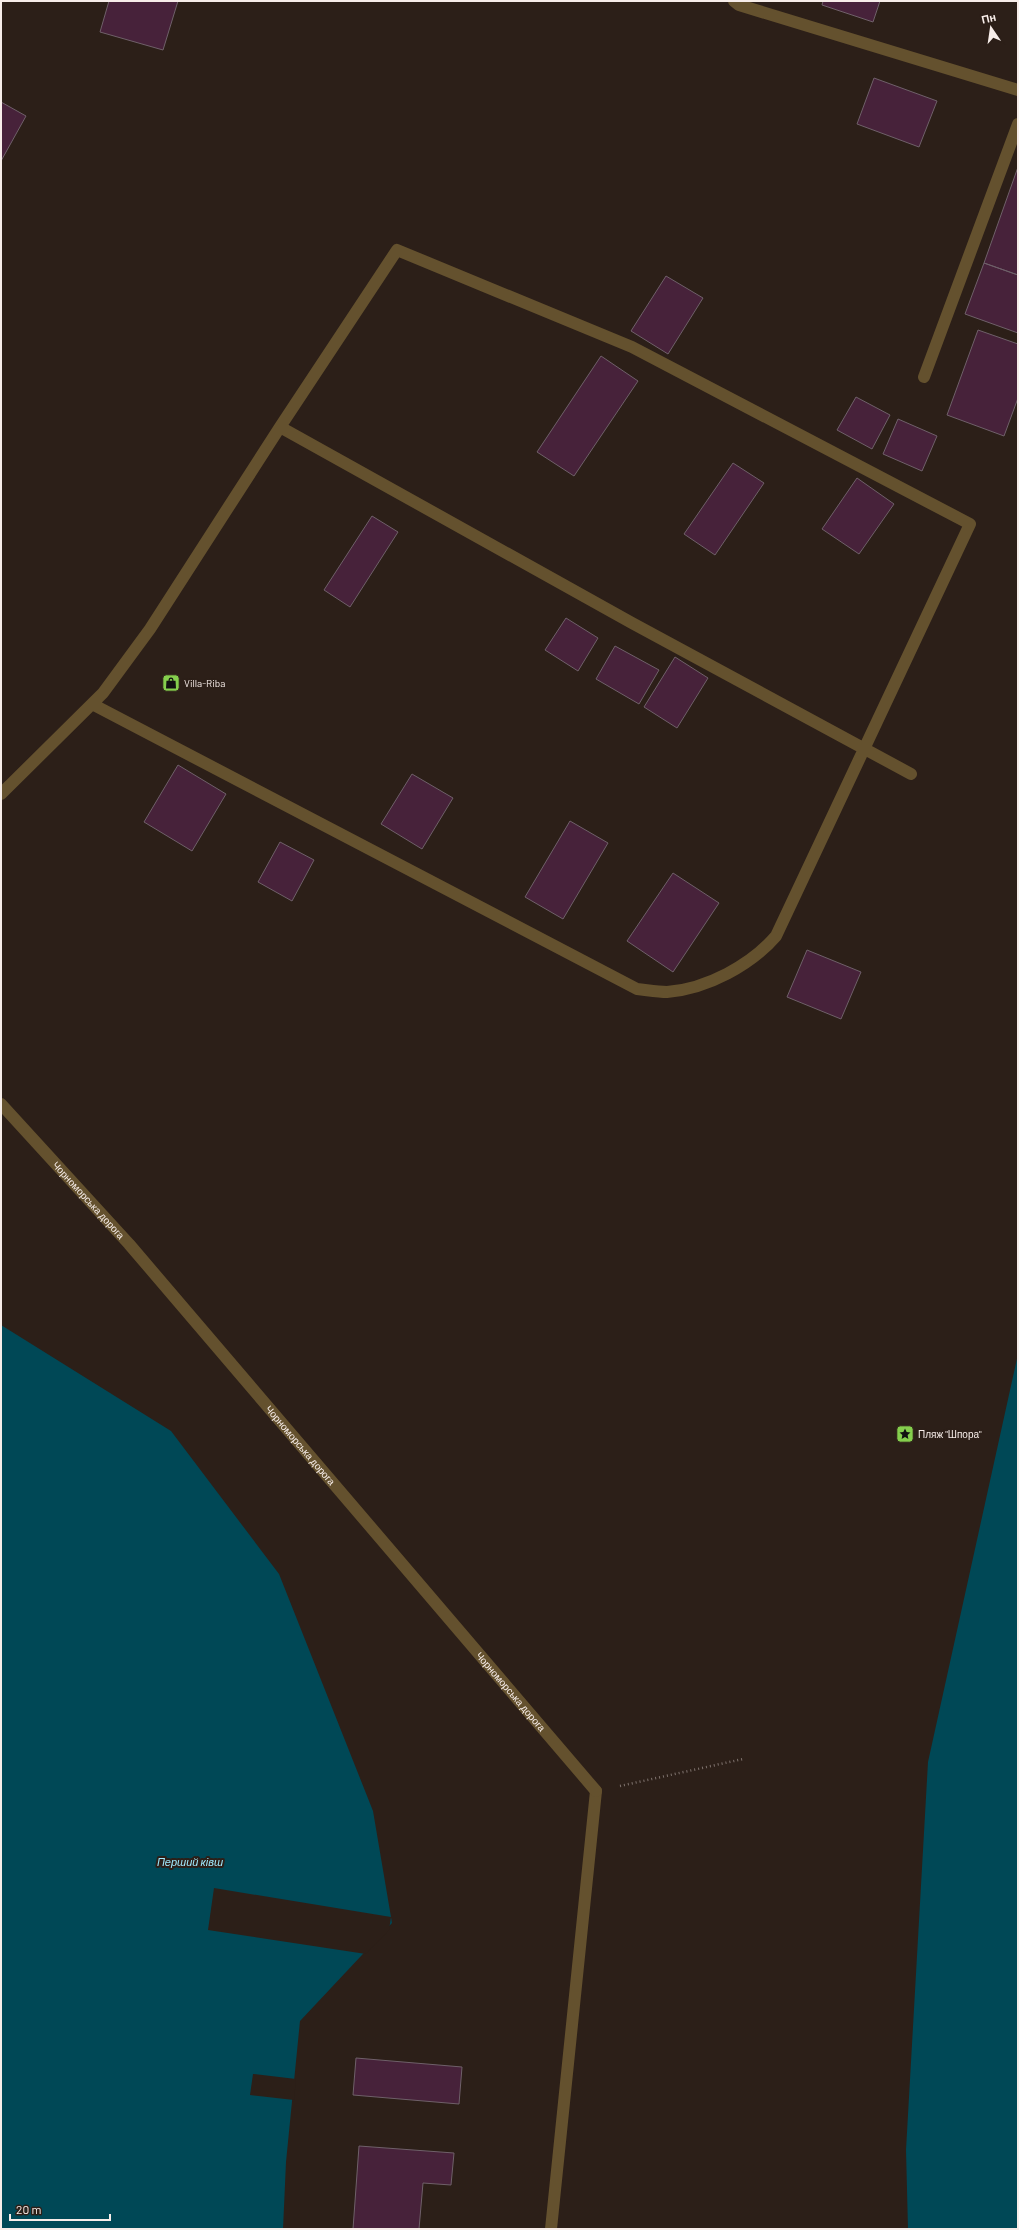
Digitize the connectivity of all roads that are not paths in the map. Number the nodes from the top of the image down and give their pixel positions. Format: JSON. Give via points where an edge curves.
{"nodes":[{"id":1,"x":734,"y":1,"type":"edge"},
{"id":2,"x":1018,"y":90,"type":"edge"},
{"id":3,"x":1018,"y":124,"type":"edge"},
{"id":4,"x":924,"y":377,"type":"dead end"},
{"id":5,"x":280,"y":427,"type":"junction"},
{"id":6,"x":92,"y":704,"type":"junction"},
{"id":7,"x":864,"y":749,"type":"junction"},
{"id":8,"x":911,"y":774,"type":"dead end"},
{"id":9,"x":1,"y":794,"type":"edge"},
{"id":10,"x":1,"y":1104,"type":"edge"},
{"id":11,"x":551,"y":2229,"type":"edge"}],
"edges":[{"from":1,"to":2,"type":"street","via":[[739,5]]},
{"from":3,"to":4,"type":"street"},
{"from":5,"to":6,"type":"street","via":[[150,629]]},
{"from":5,"to":7,"type":"street"},
{"from":5,"to":7,"type":"street","via":[[397,250],[632,347],[970,524]]},
{"from":6,"to":7,"type":"street","via":[[637,989],[667,992],[693,988],[725,974],[763,951],[776,936]]},
{"from":6,"to":9,"type":"street"},
{"from":7,"to":8,"type":"street"},
{"from":10,"to":11,"type":"street","name":"Чорноморська дорога","via":[[134,1250],[596,1791]]}]}
